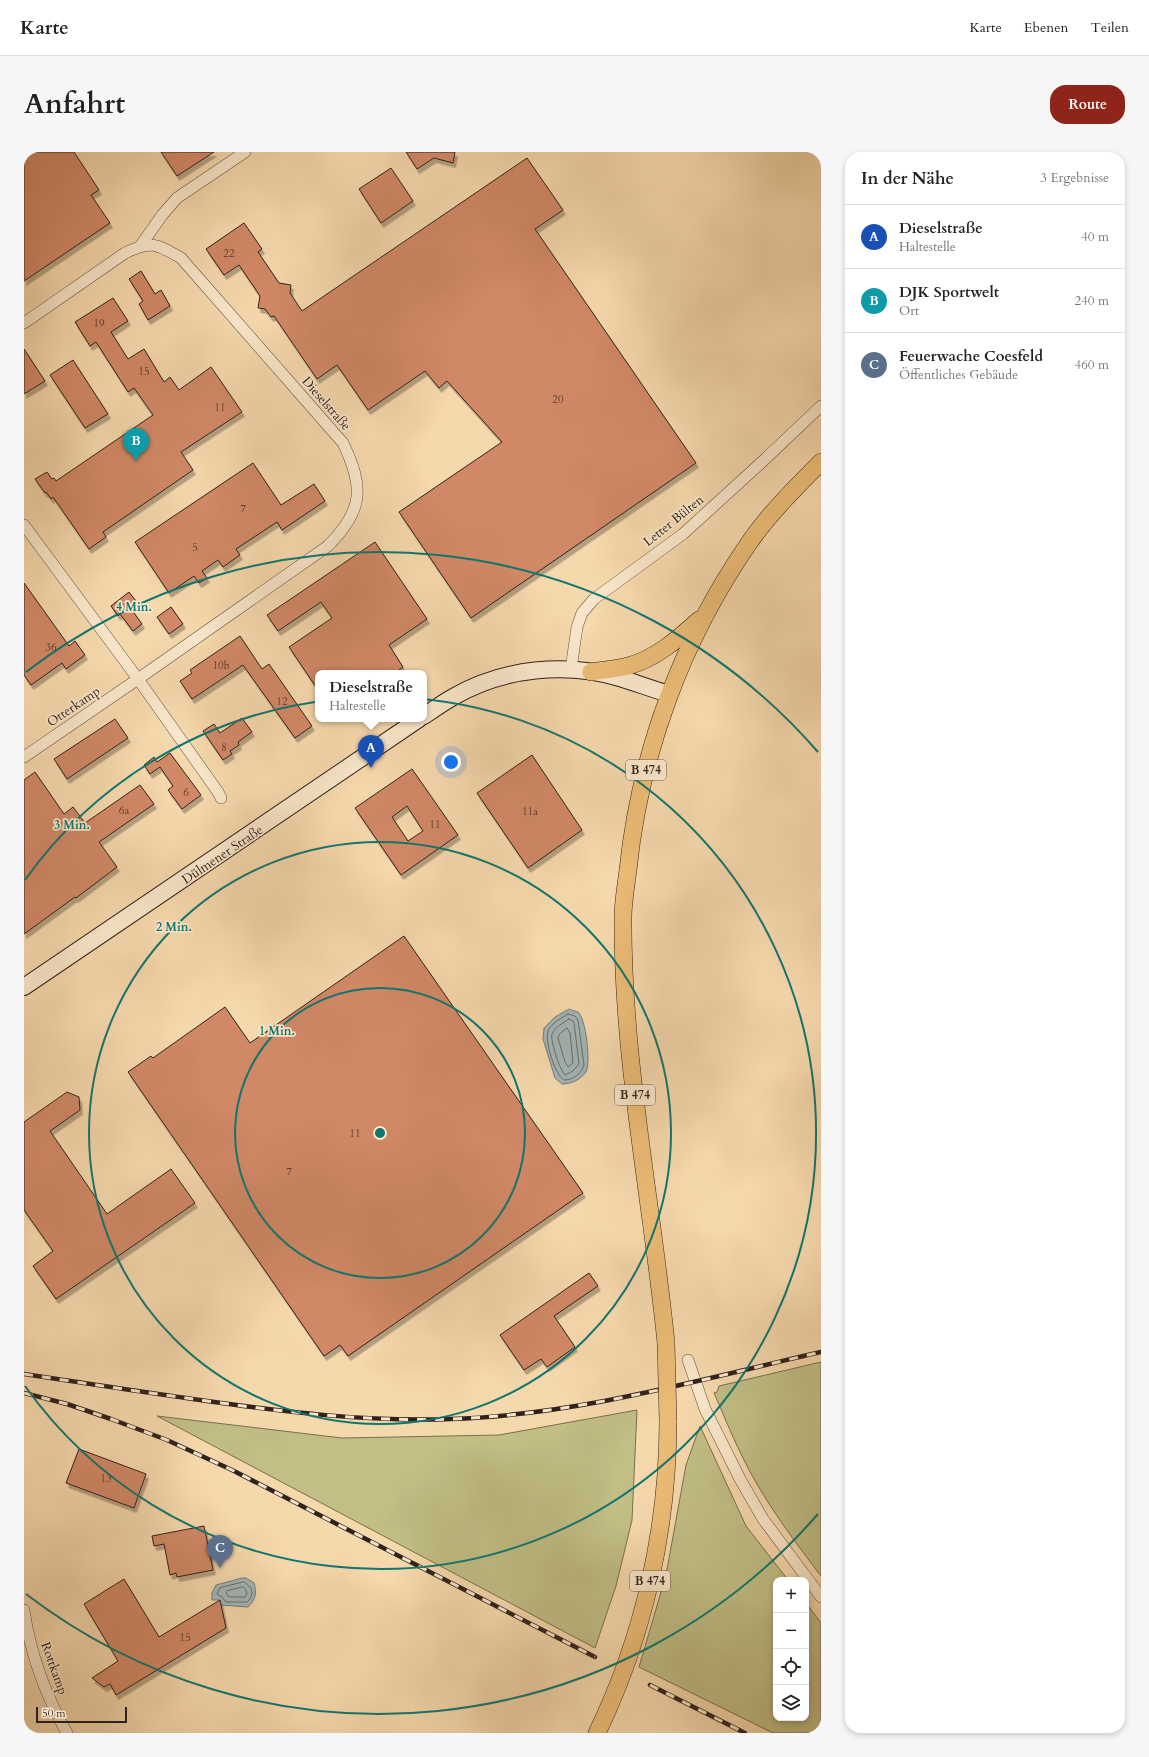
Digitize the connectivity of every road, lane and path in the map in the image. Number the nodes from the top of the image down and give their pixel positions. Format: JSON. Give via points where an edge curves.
{"nodes":[{"id":1,"x":245,"y":152,"type":"edge"},
{"id":2,"x":141,"y":245,"type":"junction"},
{"id":3,"x":24,"y":323,"type":"edge"},
{"id":4,"x":821,"y":406,"type":"edge"},
{"id":5,"x":821,"y":462,"type":"edge"},
{"id":6,"x":24,"y":525,"type":"edge"},
{"id":7,"x":705,"y":615,"type":"junction"},
{"id":8,"x":571,"y":669,"type":"junction"},
{"id":9,"x":590,"y":672,"type":"junction"},
{"id":10,"x":138,"y":679,"type":"junction"},
{"id":11,"x":669,"y":694,"type":"junction"},
{"id":12,"x":427,"y":714,"type":"edge"},
{"id":13,"x":415,"y":722,"type":"edge"},
{"id":14,"x":24,"y":757,"type":"edge"},
{"id":15,"x":221,"y":798,"type":"dead end"},
{"id":16,"x":24,"y":987,"type":"edge"},
{"id":17,"x":688,"y":1360,"type":"dead end"},
{"id":18,"x":821,"y":1598,"type":"edge"},
{"id":19,"x":24,"y":1610,"type":"edge"},
{"id":20,"x":67,"y":1733,"type":"edge"},
{"id":21,"x":597,"y":1733,"type":"edge"}],
"edges":[{"from":1,"to":2,"type":"street","via":[[177,198],[162,214]]},
{"from":2,"to":3,"type":"street","via":[[125,253]]},
{"from":2,"to":10,"type":"street","name":"Dieselstraße","via":[[161,247],[181,258],[343,443],[353,465],[358,499],[343,531],[328,546]]},
{"from":4,"to":8,"type":"street","name":"Letter Bülten","via":[[683,534],[594,599],[582,612],[576,627]]},
{"from":5,"to":7,"type":"main road","number":"B 474","via":[[758,531]]},
{"from":6,"to":10,"type":"street"},
{"from":7,"to":9,"type":"main road","via":[[682,636],[649,658],[628,666]]},
{"from":7,"to":11,"type":"main road","number":"B 474"},
{"from":8,"to":9,"type":"street"},
{"from":8,"to":12,"type":"street","via":[[525,672],[494,679],[455,696]]},
{"from":9,"to":11,"type":"street"},
{"from":10,"to":14,"type":"street","name":"Otterkamp"},
{"from":10,"to":15,"type":"street"},
{"from":11,"to":21,"type":"main road","number":"B 474","bridge":true,"via":[[643,779],[630,847],[623,915],[632,1077],[666,1343],[666,1477],[661,1521],[645,1602],[620,1681]]},
{"from":13,"to":16,"type":"street","name":"Dülmener Straße"},
{"from":17,"to":18,"type":"street","via":[[704,1409],[740,1479],[763,1519]]},
{"from":19,"to":20,"type":"street","name":"Rottkamp","via":[[40,1673]]}]}
